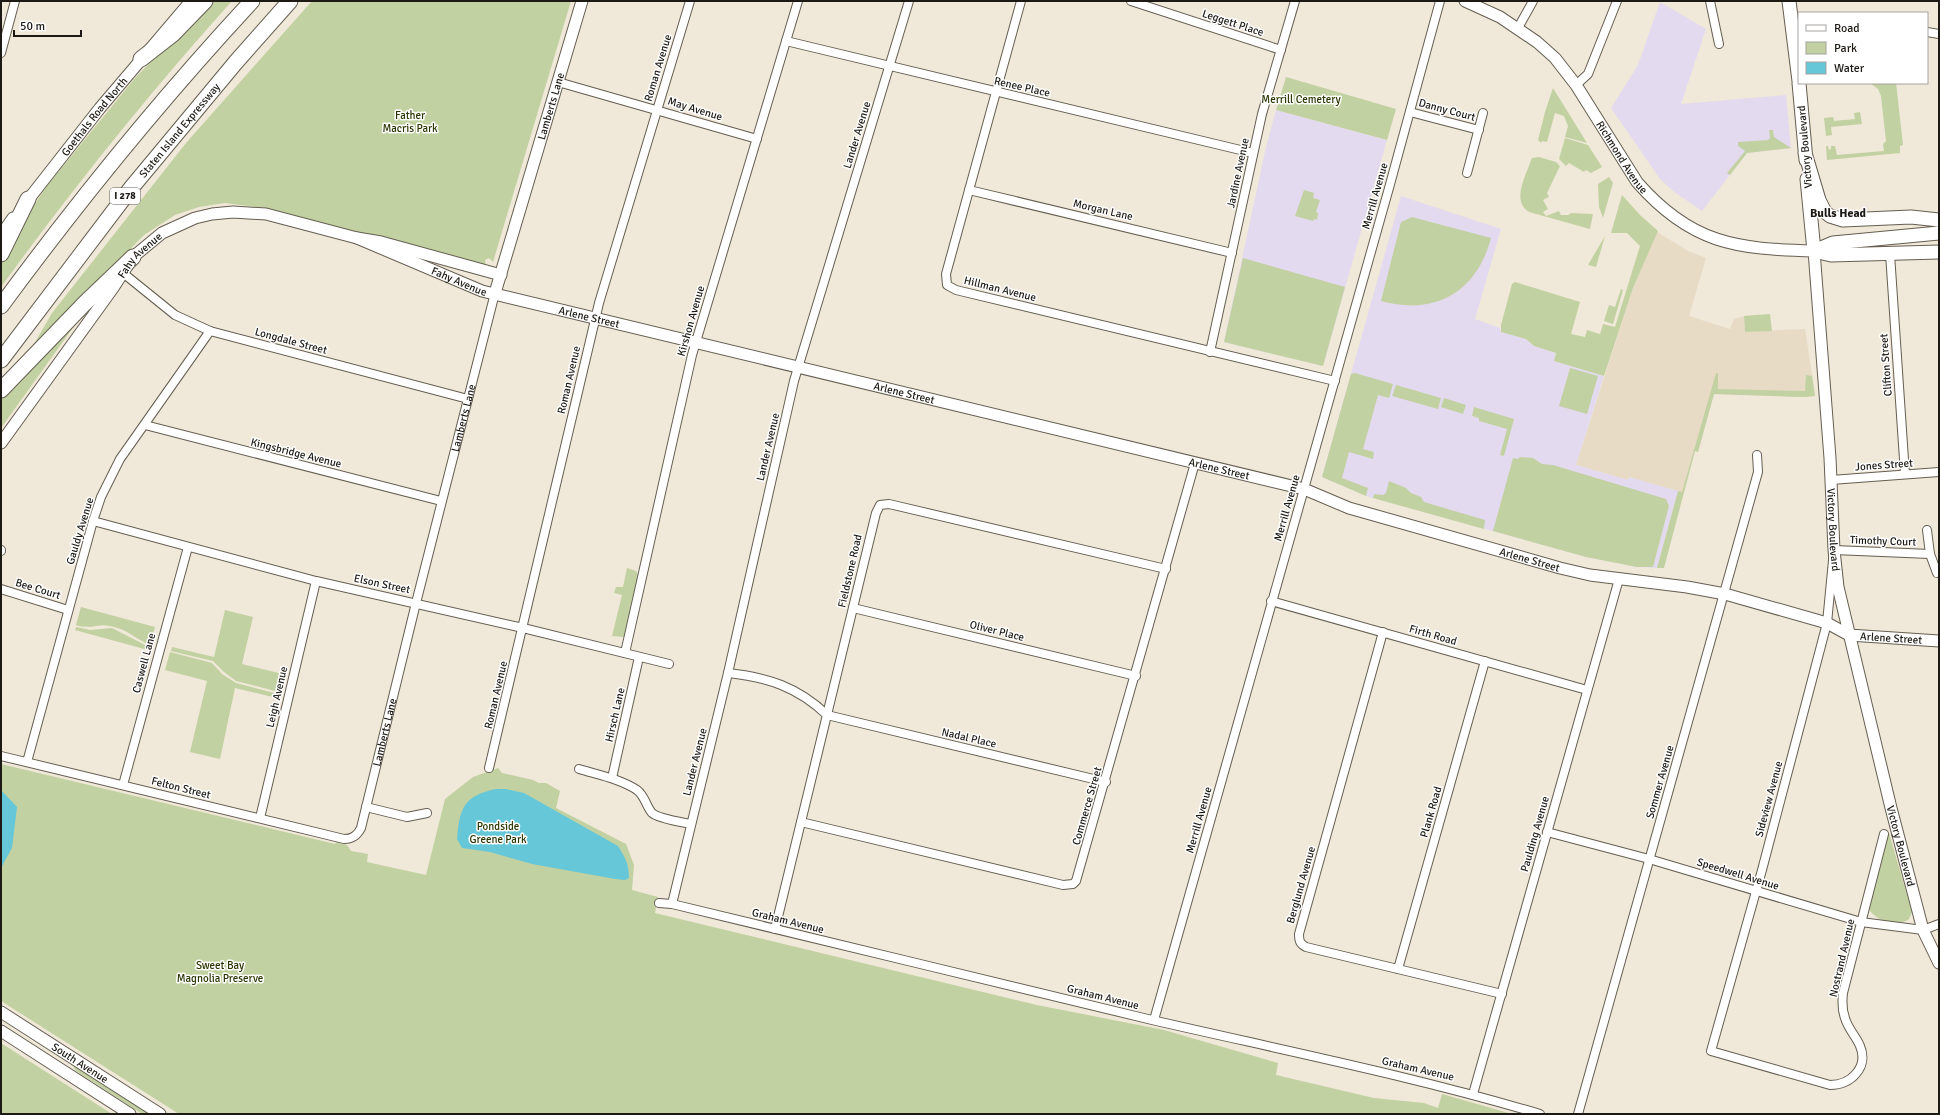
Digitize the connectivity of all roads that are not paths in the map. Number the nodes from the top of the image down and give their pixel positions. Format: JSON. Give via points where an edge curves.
{"nodes":[{"id":1,"x":15,"y":1,"type":"edge"},
{"id":2,"x":191,"y":1,"type":"edge"},
{"id":3,"x":205,"y":1,"type":"edge"},
{"id":4,"x":252,"y":1,"type":"edge"},
{"id":5,"x":290,"y":1,"type":"edge"},
{"id":6,"x":582,"y":1,"type":"edge"},
{"id":7,"x":690,"y":1,"type":"edge"},
{"id":8,"x":798,"y":1,"type":"edge"},
{"id":9,"x":909,"y":1,"type":"edge"},
{"id":10,"x":1021,"y":1,"type":"edge"},
{"id":11,"x":1132,"y":1,"type":"edge"},
{"id":12,"x":1296,"y":1,"type":"edge"},
{"id":13,"x":1440,"y":1,"type":"edge"},
{"id":14,"x":1465,"y":1,"type":"edge"},
{"id":15,"x":1533,"y":1,"type":"edge"},
{"id":16,"x":1617,"y":1,"type":"edge"},
{"id":17,"x":1710,"y":1,"type":"edge"},
{"id":18,"x":1789,"y":1,"type":"edge"},
{"id":19,"x":1796,"y":19,"type":"edge"},
{"id":20,"x":1518,"y":28,"type":"junction"},
{"id":21,"x":1928,"y":32,"type":"edge"},
{"id":22,"x":1939,"y":34,"type":"edge"},
{"id":23,"x":786,"y":41,"type":"junction"},
{"id":24,"x":1719,"y":44,"type":"dead end"},
{"id":25,"x":1281,"y":50,"type":"junction"},
{"id":26,"x":1,"y":53,"type":"edge"},
{"id":27,"x":141,"y":59,"type":"junction"},
{"id":28,"x":1798,"y":61,"type":"edge"},
{"id":29,"x":889,"y":66,"type":"junction"},
{"id":30,"x":558,"y":82,"type":"junction"},
{"id":31,"x":1799,"y":84,"type":"edge"},
{"id":32,"x":1576,"y":85,"type":"junction"},
{"id":33,"x":996,"y":92,"type":"junction"},
{"id":34,"x":658,"y":109,"type":"junction"},
{"id":35,"x":1410,"y":112,"type":"junction"},
{"id":36,"x":1483,"y":113,"type":"dead end"},
{"id":37,"x":1479,"y":130,"type":"junction"},
{"id":38,"x":757,"y":139,"type":"junction"},
{"id":39,"x":1253,"y":153,"type":"junction"},
{"id":40,"x":1805,"y":153,"type":"junction"},
{"id":41,"x":1467,"y":173,"type":"dead end"},
{"id":42,"x":969,"y":190,"type":"junction"},
{"id":43,"x":28,"y":198,"type":"junction"},
{"id":44,"x":1939,"y":220,"type":"edge"},
{"id":45,"x":1939,"y":233,"type":"edge"},
{"id":46,"x":1,"y":235,"type":"edge"},
{"id":47,"x":357,"y":238,"type":"junction"},
{"id":48,"x":1814,"y":251,"type":"junction"},
{"id":49,"x":1939,"y":252,"type":"edge"},
{"id":50,"x":1232,"y":253,"type":"junction"},
{"id":51,"x":1,"y":254,"type":"edge"},
{"id":52,"x":1890,"y":254,"type":"junction"},
{"id":53,"x":133,"y":257,"type":"junction"},
{"id":54,"x":123,"y":274,"type":"junction"},
{"id":55,"x":501,"y":275,"type":"junction"},
{"id":56,"x":495,"y":293,"type":"junction"},
{"id":57,"x":1,"y":306,"type":"edge"},
{"id":58,"x":595,"y":318,"type":"junction"},
{"id":59,"x":210,"y":331,"type":"junction"},
{"id":60,"x":696,"y":343,"type":"junction"},
{"id":61,"x":1210,"y":352,"type":"junction"},
{"id":62,"x":1,"y":360,"type":"edge"},
{"id":63,"x":798,"y":368,"type":"junction"},
{"id":64,"x":1335,"y":381,"type":"junction"},
{"id":65,"x":1,"y":390,"type":"edge"},
{"id":66,"x":468,"y":399,"type":"junction"},
{"id":67,"x":145,"y":425,"type":"junction"},
{"id":68,"x":1,"y":442,"type":"edge"},
{"id":69,"x":1757,"y":455,"type":"dead end"},
{"id":70,"x":1195,"y":463,"type":"junction"},
{"id":71,"x":1939,"y":472,"type":"edge"},
{"id":72,"x":1905,"y":474,"type":"junction"},
{"id":73,"x":1831,"y":480,"type":"junction"},
{"id":74,"x":1304,"y":489,"type":"junction"},
{"id":75,"x":441,"y":501,"type":"junction"},
{"id":76,"x":93,"y":521,"type":"junction"},
{"id":77,"x":1927,"y":530,"type":"dead end"},
{"id":78,"x":188,"y":547,"type":"junction"},
{"id":79,"x":1834,"y":550,"type":"junction"},
{"id":80,"x":1930,"y":554,"type":"junction"},
{"id":81,"x":1166,"y":569,"type":"junction"},
{"id":82,"x":1937,"y":574,"type":"dead end"},
{"id":83,"x":1619,"y":579,"type":"junction"},
{"id":84,"x":316,"y":581,"type":"junction"},
{"id":85,"x":1,"y":589,"type":"edge"},
{"id":86,"x":1725,"y":594,"type":"junction"},
{"id":87,"x":1272,"y":601,"type":"junction"},
{"id":88,"x":416,"y":603,"type":"junction"},
{"id":89,"x":853,"y":608,"type":"junction"},
{"id":90,"x":68,"y":610,"type":"junction"},
{"id":91,"x":1827,"y":623,"type":"junction"},
{"id":92,"x":523,"y":628,"type":"junction"},
{"id":93,"x":1383,"y":632,"type":"junction"},
{"id":94,"x":1849,"y":635,"type":"junction"},
{"id":95,"x":1939,"y":641,"type":"edge"},
{"id":96,"x":625,"y":653,"type":"junction"},
{"id":97,"x":639,"y":658,"type":"junction"},
{"id":98,"x":1485,"y":661,"type":"junction"},
{"id":99,"x":668,"y":664,"type":"dead end"},
{"id":100,"x":728,"y":673,"type":"junction"},
{"id":101,"x":1136,"y":676,"type":"junction"},
{"id":102,"x":1587,"y":690,"type":"junction"},
{"id":103,"x":827,"y":715,"type":"junction"},
{"id":104,"x":1,"y":756,"type":"edge"},
{"id":105,"x":27,"y":762,"type":"junction"},
{"id":106,"x":489,"y":768,"type":"dead end"},
{"id":107,"x":580,"y":769,"type":"dead end"},
{"id":108,"x":612,"y":778,"type":"junction"},
{"id":109,"x":1106,"y":782,"type":"junction"},
{"id":110,"x":123,"y":785,"type":"junction"},
{"id":111,"x":366,"y":807,"type":"junction"},
{"id":112,"x":427,"y":813,"type":"dead end"},
{"id":113,"x":260,"y":818,"type":"junction"},
{"id":114,"x":801,"y":822,"type":"junction"},
{"id":115,"x":691,"y":824,"type":"junction"},
{"id":116,"x":1547,"y":832,"type":"junction"},
{"id":117,"x":1884,"y":834,"type":"dead end"},
{"id":118,"x":355,"y":836,"type":"joint"},
{"id":119,"x":1650,"y":859,"type":"junction"},
{"id":120,"x":1756,"y":891,"type":"junction"},
{"id":121,"x":659,"y":903,"type":"dead end"},
{"id":122,"x":672,"y":904,"type":"junction"},
{"id":123,"x":1861,"y":922,"type":"junction"},
{"id":124,"x":1939,"y":924,"type":"edge"},
{"id":125,"x":775,"y":929,"type":"junction"},
{"id":126,"x":1923,"y":930,"type":"junction"},
{"id":127,"x":1939,"y":963,"type":"edge"},
{"id":128,"x":1398,"y":969,"type":"junction"},
{"id":129,"x":1502,"y":994,"type":"junction"},
{"id":130,"x":1,"y":1012,"type":"edge"},
{"id":131,"x":1154,"y":1020,"type":"junction"},
{"id":132,"x":1,"y":1031,"type":"edge"},
{"id":133,"x":1711,"y":1051,"type":"joint"},
{"id":134,"x":1473,"y":1094,"type":"junction"},
{"id":135,"x":130,"y":1114,"type":"edge"},
{"id":136,"x":160,"y":1114,"type":"edge"},
{"id":137,"x":1540,"y":1114,"type":"edge"},
{"id":138,"x":1578,"y":1114,"type":"edge"}],
"edges":[{"from":1,"to":26,"type":"street"},
{"from":2,"to":27,"type":"main road","name":"Goethals Road North"},
{"from":3,"to":27,"type":"highway","via":[[173,34]]},
{"from":4,"to":57,"type":"highway","number":"I 278","via":[[190,67],[145,121]]},
{"from":5,"to":62,"type":"highway","name":"Staten Island Expressway","number":"I 278","via":[[132,187]]},
{"from":6,"to":30,"type":"main road","name":"Lamberts Lane"},
{"from":7,"to":34,"type":"street","name":"Roman Avenue"},
{"from":8,"to":23,"type":"street","name":"Kirshon Avenue"},
{"from":9,"to":29,"type":"street","name":"Lander Avenue"},
{"from":10,"to":33,"type":"street","name":"Hillman Avenue"},
{"from":11,"to":25,"type":"street","name":"Leggett Place"},
{"from":12,"to":25,"type":"street","name":"Jardine Avenue"},
{"from":13,"to":35,"type":"street","name":"Merrill Avenue"},
{"from":14,"to":20,"type":"main road","name":"Richmond Avenue"},
{"from":15,"to":20,"type":"street"},
{"from":16,"to":32,"type":"street","via":[[1588,74]]},
{"from":17,"to":24,"type":"street"},
{"from":18,"to":19,"type":"main road","name":"Victory Boulevard"},
{"from":19,"to":28,"type":"main road","name":"Victory Boulevard"},
{"from":20,"to":32,"type":"main road","name":"Richmond Avenue","via":[[1555,58]]},
{"from":21,"to":22,"type":"street"},
{"from":23,"to":29,"type":"street","name":"Renee Place"},
{"from":23,"to":38,"type":"street","name":"Kirshon Avenue"},
{"from":25,"to":39,"type":"street","name":"Jardine Avenue"},
{"from":27,"to":43,"type":"main road","name":"Goethals Road North"},
{"from":29,"to":33,"type":"street","name":"Renee Place"},
{"from":29,"to":63,"type":"street","name":"Lander Avenue"},
{"from":30,"to":34,"type":"street","name":"May Avenue"},
{"from":30,"to":55,"type":"main road","name":"Lamberts Lane"},
{"from":31,"to":40,"type":"main road","name":"Victory Boulevard"},
{"from":32,"to":48,"type":"main road","name":"Richmond Avenue","via":[[1637,182],[1678,221],[1709,237],[1736,245],[1766,250]]},
{"from":33,"to":39,"type":"street","name":"Renee Place"},
{"from":33,"to":42,"type":"street","name":"Hillman Avenue"},
{"from":34,"to":38,"type":"street","name":"May Avenue"},
{"from":34,"to":58,"type":"street","name":"Roman Avenue"},
{"from":35,"to":37,"type":"street","name":"Danny Court"},
{"from":35,"to":64,"type":"street","name":"Merrill Avenue"},
{"from":36,"to":37,"type":"street","name":"Danny Court"},
{"from":37,"to":41,"type":"street","name":"Danny Court"},
{"from":38,"to":60,"type":"street","name":"Kirshon Avenue"},
{"from":39,"to":50,"type":"street","name":"Jardine Avenue"},
{"from":40,"to":44,"type":"main road","via":[[1819,200],[1830,216],[1843,220]]},
{"from":40,"to":48,"type":"main road","name":"Victory Boulevard"},
{"from":42,"to":50,"type":"street","name":"Morgan Lane"},
{"from":42,"to":61,"type":"street","name":"Hillman Avenue","via":[[946,274],[946,281],[951,288]]},
{"from":43,"to":46,"type":"main road","name":"Goethals Road North"},
{"from":43,"to":51,"type":"highway"},
{"from":45,"to":48,"type":"main road","name":"Richmond Avenue","via":[[1833,243]]},
{"from":47,"to":53,"type":"main road","name":"Fahy Avenue","via":[[266,214],[222,213],[203,216],[178,225],[155,238]]},
{"from":47,"to":55,"type":"main road","name":"Fahy Avenue","via":[[381,242]]},
{"from":47,"to":56,"type":"main road","name":"Fahy Avenue","via":[[482,291]]},
{"from":48,"to":52,"type":"main road","name":"Richmond Avenue","via":[[1832,255]]},
{"from":48,"to":73,"type":"main road","name":"Victory Boulevard"},
{"from":49,"to":52,"type":"main road","name":"Richmond Avenue"},
{"from":50,"to":61,"type":"street","name":"Jardine Avenue"},
{"from":52,"to":72,"type":"street","name":"Clifton Street"},
{"from":53,"to":54,"type":"main road","name":"Fahy Avenue"},
{"from":53,"to":65,"type":"highway","via":[[85,302]]},
{"from":54,"to":59,"type":"street","name":"Longdale Street","via":[[175,315]]},
{"from":54,"to":68,"type":"main road","name":"Fahy Avenue"},
{"from":55,"to":56,"type":"main road","name":"Lamberts Lane"},
{"from":56,"to":58,"type":"main road","name":"Arlene Street"},
{"from":56,"to":66,"type":"street","name":"Lamberts Lane"},
{"from":58,"to":60,"type":"main road","name":"Arlene Street"},
{"from":58,"to":92,"type":"street","name":"Roman Avenue"},
{"from":59,"to":66,"type":"street","name":"Longdale Street"},
{"from":59,"to":67,"type":"street","name":"Gauldy Avenue"},
{"from":60,"to":63,"type":"main road","name":"Arlene Street"},
{"from":60,"to":96,"type":"street","name":"Kirshon Avenue"},
{"from":61,"to":64,"type":"street","name":"Hillman Avenue"},
{"from":63,"to":70,"type":"main road","name":"Arlene Street"},
{"from":63,"to":100,"type":"street","name":"Lander Avenue"},
{"from":64,"to":74,"type":"street","name":"Merrill Avenue"},
{"from":66,"to":75,"type":"street","name":"Lamberts Lane"},
{"from":67,"to":75,"type":"street","name":"Kingsbridge Avenue"},
{"from":67,"to":76,"type":"street","name":"Gauldy Avenue","via":[[110,477]]},
{"from":69,"to":86,"type":"street","name":"Sommer Avenue","via":[[1758,472]]},
{"from":70,"to":74,"type":"main road","name":"Arlene Street"},
{"from":70,"to":81,"type":"street","name":"Commerce Street"},
{"from":71,"to":72,"type":"street","name":"Jones Street"},
{"from":72,"to":73,"type":"street","name":"Jones Street"},
{"from":73,"to":79,"type":"main road","name":"Victory Boulevard"},
{"from":74,"to":83,"type":"main road","name":"Arlene Street","via":[[1349,508],[1393,521],[1560,568]]},
{"from":74,"to":87,"type":"street","name":"Merrill Avenue"},
{"from":75,"to":88,"type":"street","name":"Lamberts Lane"},
{"from":76,"to":78,"type":"street","name":"Elson Street"},
{"from":76,"to":90,"type":"street","name":"Gauldy Avenue"},
{"from":77,"to":80,"type":"street","name":"Timothy Court"},
{"from":78,"to":84,"type":"street","name":"Elson Street"},
{"from":78,"to":110,"type":"street","name":"Caswell Lane"},
{"from":79,"to":80,"type":"street","name":"Timothy Court"},
{"from":79,"to":91,"type":"street","name":"Sideview Avenue"},
{"from":79,"to":94,"type":"main road","name":"Victory Boulevard","via":[[1838,587]]},
{"from":80,"to":82,"type":"street","name":"Timothy Court"},
{"from":81,"to":89,"type":"street","name":"Fieldstone Road","via":[[885,504],[880,505],[876,513]]},
{"from":81,"to":101,"type":"street","name":"Commerce Street"},
{"from":83,"to":86,"type":"main road","name":"Arlene Street"},
{"from":83,"to":102,"type":"street","name":"Paulding Avenue"},
{"from":84,"to":88,"type":"street","name":"Elson Street"},
{"from":84,"to":113,"type":"street","name":"Leigh Avenue"},
{"from":85,"to":90,"type":"street","name":"Bee Court"},
{"from":86,"to":91,"type":"main road","name":"Arlene Street"},
{"from":86,"to":119,"type":"street","name":"Sommer Avenue"},
{"from":87,"to":93,"type":"street","name":"Firth Road"},
{"from":87,"to":131,"type":"street","name":"Merrill Avenue"},
{"from":88,"to":92,"type":"street","name":"Elson Street"},
{"from":88,"to":111,"type":"street","name":"Lamberts Lane"},
{"from":89,"to":101,"type":"street","name":"Oliver Place"},
{"from":89,"to":103,"type":"street","name":"Fieldstone Road"},
{"from":90,"to":105,"type":"street","name":"Gauldy Avenue"},
{"from":91,"to":94,"type":"main road","name":"Arlene Street"},
{"from":91,"to":120,"type":"street","name":"Sideview Avenue"},
{"from":92,"to":96,"type":"street","name":"Elson Street"},
{"from":92,"to":106,"type":"street","name":"Roman Avenue"},
{"from":93,"to":98,"type":"street","name":"Firth Road"},
{"from":93,"to":128,"type":"street","name":"Berglund Avenue","via":[[1299,934],[1302,945],[1306,947]]},
{"from":94,"to":95,"type":"main road","name":"Arlene Street"},
{"from":94,"to":126,"type":"main road","name":"Victory Boulevard"},
{"from":96,"to":97,"type":"street","name":"Elson Street"},
{"from":97,"to":99,"type":"street","name":"Elson Street"},
{"from":97,"to":108,"type":"street","name":"Hirsch Lane"},
{"from":98,"to":102,"type":"street","name":"Firth Road"},
{"from":98,"to":128,"type":"street","name":"Plank Road"},
{"from":100,"to":103,"type":"street","via":[[781,684],[797,691]]},
{"from":100,"to":115,"type":"street","name":"Lander Avenue"},
{"from":101,"to":109,"type":"street","name":"Commerce Street"},
{"from":102,"to":116,"type":"street","name":"Paulding Avenue"},
{"from":103,"to":109,"type":"street","name":"Nadal Place"},
{"from":103,"to":114,"type":"street","name":"Fieldstone Road"},
{"from":104,"to":105,"type":"street","name":"Felton Street"},
{"from":105,"to":110,"type":"street","name":"Felton Street"},
{"from":107,"to":108,"type":"street"},
{"from":108,"to":115,"type":"street","via":[[641,794],[652,813]]},
{"from":109,"to":114,"type":"street","name":"Commerce Street","via":[[1079,876],[1068,885]]},
{"from":110,"to":113,"type":"street","name":"Felton Street"},
{"from":111,"to":112,"type":"street","via":[[407,817]]},
{"from":111,"to":118,"type":"street","name":"Lamberts Lane","via":[[361,828]]},
{"from":113,"to":118,"type":"street","name":"Felton Street","via":[[344,839]]},
{"from":114,"to":125,"type":"street","name":"Fieldstone Road"},
{"from":115,"to":122,"type":"street","name":"Lander Avenue"},
{"from":116,"to":119,"type":"street","name":"Speedwell Avenue"},
{"from":116,"to":129,"type":"street","name":"Paulding Avenue"},
{"from":117,"to":123,"type":"street","name":"Nostrand Avenue"},
{"from":119,"to":120,"type":"street","name":"Speedwell Avenue"},
{"from":119,"to":138,"type":"street","name":"Sommer Avenue"},
{"from":120,"to":123,"type":"street","name":"Speedwell Avenue"},
{"from":120,"to":133,"type":"street","name":"Sideview Avenue"},
{"from":121,"to":122,"type":"street","name":"Graham Avenue"},
{"from":122,"to":125,"type":"street","name":"Graham Avenue"},
{"from":123,"to":126,"type":"street","name":"Speedwell Avenue"},
{"from":123,"to":133,"type":"street","name":"Nostrand Avenue","via":[[1843,993],[1844,1016],[1862,1055],[1860,1067],[1851,1080],[1837,1086],[1828,1085]]},
{"from":124,"to":126,"type":"street"},
{"from":125,"to":131,"type":"street","name":"Graham Avenue"},
{"from":126,"to":127,"type":"main road","name":"Victory Boulevard"},
{"from":128,"to":129,"type":"street","name":"Berglund Avenue"},
{"from":129,"to":134,"type":"street","name":"Paulding Avenue"},
{"from":130,"to":136,"type":"main road","name":"South Avenue"},
{"from":131,"to":134,"type":"street","name":"Graham Avenue"},
{"from":132,"to":135,"type":"main road","name":"South Avenue"},
{"from":134,"to":137,"type":"street","name":"Graham Avenue"}]}
